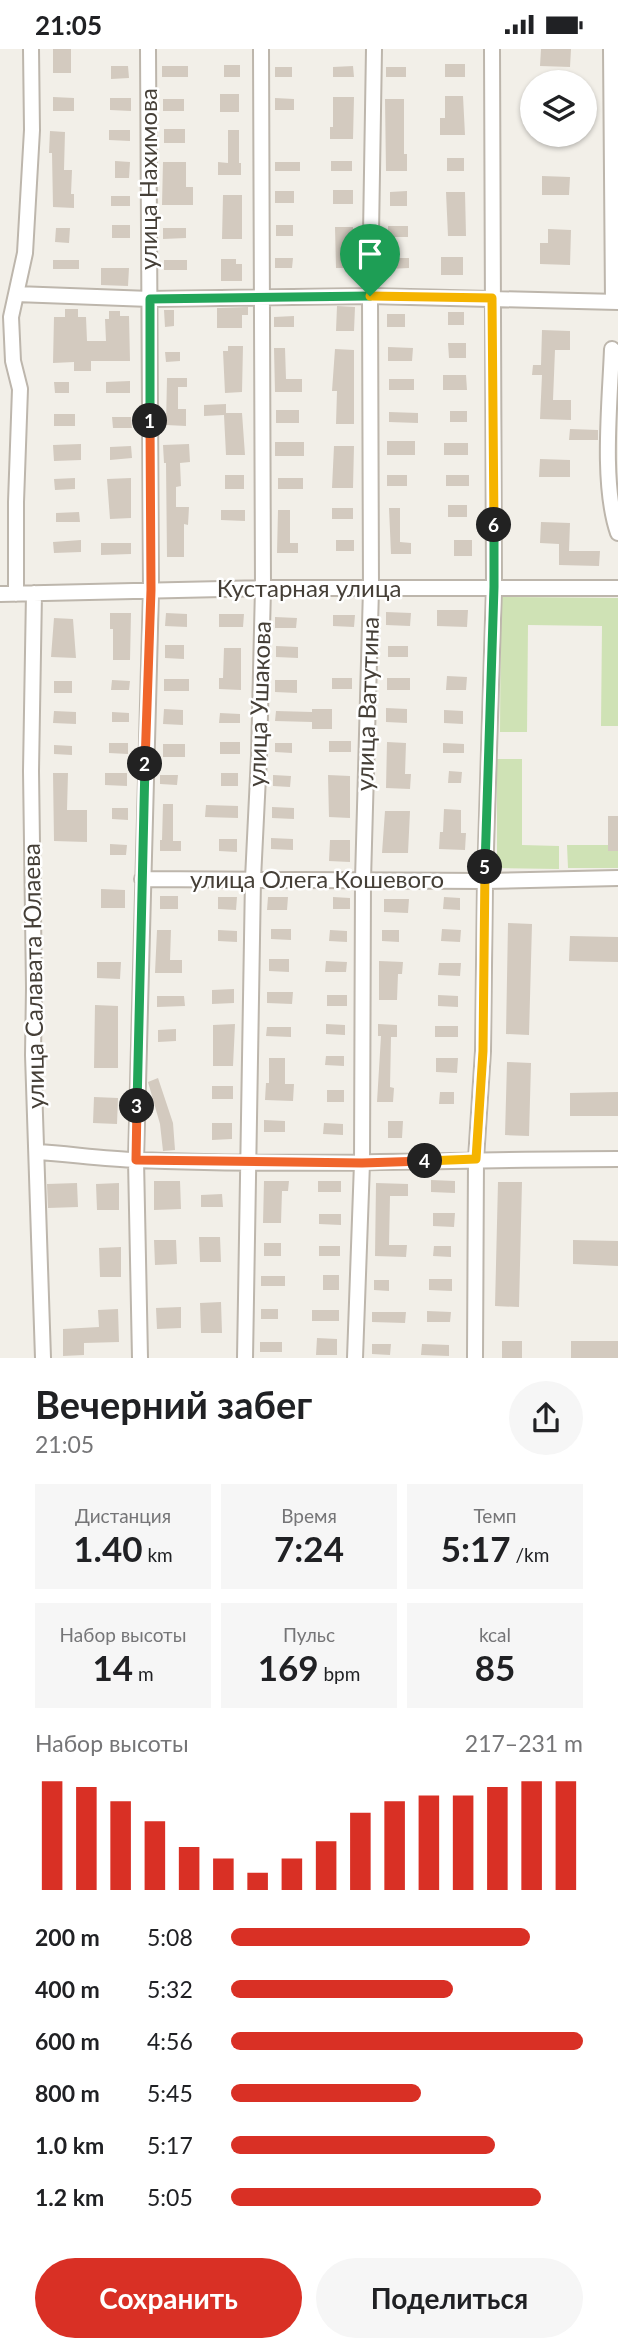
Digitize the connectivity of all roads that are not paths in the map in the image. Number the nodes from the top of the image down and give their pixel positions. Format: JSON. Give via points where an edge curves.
{"nodes":[{"id":1,"x":31,"y":49,"type":"edge"},
{"id":2,"x":148,"y":49,"type":"edge"},
{"id":3,"x":261,"y":49,"type":"edge"},
{"id":4,"x":374,"y":49,"type":"edge"},
{"id":5,"x":492,"y":49,"type":"edge"},
{"id":6,"x":611,"y":49,"type":"edge"},
{"id":7,"x":16,"y":294,"type":"junction"},
{"id":8,"x":370,"y":296,"type":"junction"},
{"id":9,"x":262,"y":297,"type":"junction"},
{"id":10,"x":492,"y":298,"type":"junction"},
{"id":11,"x":150,"y":299,"type":"junction"},
{"id":12,"x":616,"y":301,"type":"edge"},
{"id":13,"x":612,"y":349,"type":"dead end"},
{"id":14,"x":618,"y":533,"type":"edge"},
{"id":15,"x":494,"y":587,"type":"junction"},
{"id":16,"x":263,"y":588,"type":"junction"},
{"id":17,"x":618,"y":588,"type":"edge"},
{"id":18,"x":371,"y":589,"type":"junction"},
{"id":19,"x":151,"y":590,"type":"junction"},
{"id":20,"x":34,"y":593,"type":"junction"},
{"id":21,"x":0,"y":594,"type":"edge"},
{"id":22,"x":16,"y":594,"type":"junction"},
{"id":23,"x":142,"y":879,"type":"junction"},
{"id":24,"x":253,"y":879,"type":"junction"},
{"id":25,"x":618,"y":879,"type":"edge"},
{"id":26,"x":363,"y":880,"type":"junction"},
{"id":27,"x":485,"y":881,"type":"junction"},
{"id":28,"x":37,"y":1152,"type":"junction"},
{"id":29,"x":476,"y":1159,"type":"junction"},
{"id":30,"x":618,"y":1159,"type":"edge"},
{"id":31,"x":136,"y":1160,"type":"junction"},
{"id":32,"x":248,"y":1162,"type":"junction"},
{"id":33,"x":362,"y":1163,"type":"junction"},
{"id":34,"x":43,"y":1358,"type":"edge"},
{"id":35,"x":140,"y":1358,"type":"edge"},
{"id":36,"x":245,"y":1358,"type":"edge"},
{"id":37,"x":355,"y":1358,"type":"edge"},
{"id":38,"x":475,"y":1358,"type":"edge"}],
"edges":[{"from":1,"to":7,"type":"street","via":[[32,130],[24,253]]},
{"from":2,"to":11,"type":"street","name":"улица Нахимова"},
{"from":3,"to":9,"type":"street","name":"улица Ушакова"},
{"from":4,"to":8,"type":"street","name":"улица Ватутина"},
{"from":5,"to":10,"type":"street"},
{"from":6,"to":12,"type":"street"},
{"from":7,"to":11,"type":"street"},
{"from":7,"to":22,"type":"street","via":[[11,317],[20,389]]},
{"from":8,"to":9,"type":"street"},
{"from":8,"to":10,"type":"street"},
{"from":8,"to":18,"type":"street","name":"улица Ватутина"},
{"from":9,"to":11,"type":"street"},
{"from":9,"to":16,"type":"street","name":"улица Ушакова"},
{"from":10,"to":12,"type":"street"},
{"from":10,"to":15,"type":"street"},
{"from":11,"to":19,"type":"street","name":"улица Нахимова"},
{"from":13,"to":14,"type":"street","via":[[611,513]]},
{"from":15,"to":17,"type":"street","name":"Кустарная улица"},
{"from":15,"to":18,"type":"street","name":"Кустарная улица"},
{"from":15,"to":27,"type":"street"},
{"from":16,"to":18,"type":"street","name":"Кустарная улица"},
{"from":16,"to":19,"type":"street","name":"Кустарная улица"},
{"from":16,"to":24,"type":"street","name":"улица Ушакова"},
{"from":18,"to":26,"type":"street","name":"улица Ватутина"},
{"from":19,"to":20,"type":"street","name":"Кустарная улица"},
{"from":19,"to":23,"type":"street","name":"улица Нахимова"},
{"from":20,"to":22,"type":"street","name":"Кустарная улица"},
{"from":20,"to":28,"type":"street","name":"улица Салавата Юлаева","via":[[31,771]]},
{"from":21,"to":22,"type":"street","name":"Кустарная улица"},
{"from":23,"to":24,"type":"street","name":"улица Олега Кошевого"},
{"from":23,"to":31,"type":"street","name":"улица Нахимова"},
{"from":24,"to":26,"type":"street","name":"улица Олега Кошевого"},
{"from":24,"to":32,"type":"street","name":"улица Ушакова"},
{"from":25,"to":27,"type":"street","name":"улица Олега Кошевого"},
{"from":26,"to":27,"type":"street","name":"улица Олега Кошевого"},
{"from":26,"to":33,"type":"street","name":"улица Ватутина"},
{"from":27,"to":29,"type":"street","via":[[483,1051]]},
{"from":28,"to":31,"type":"street"},
{"from":28,"to":34,"type":"street","name":"улица Салавата Юлаева"},
{"from":29,"to":30,"type":"street"},
{"from":29,"to":33,"type":"street"},
{"from":29,"to":38,"type":"street"},
{"from":31,"to":32,"type":"street"},
{"from":31,"to":35,"type":"street","name":"улица Нахимова"},
{"from":32,"to":33,"type":"street"},
{"from":32,"to":36,"type":"street","name":"улица Ушакова"},
{"from":33,"to":37,"type":"street","name":"улица Ватутина"}]}
